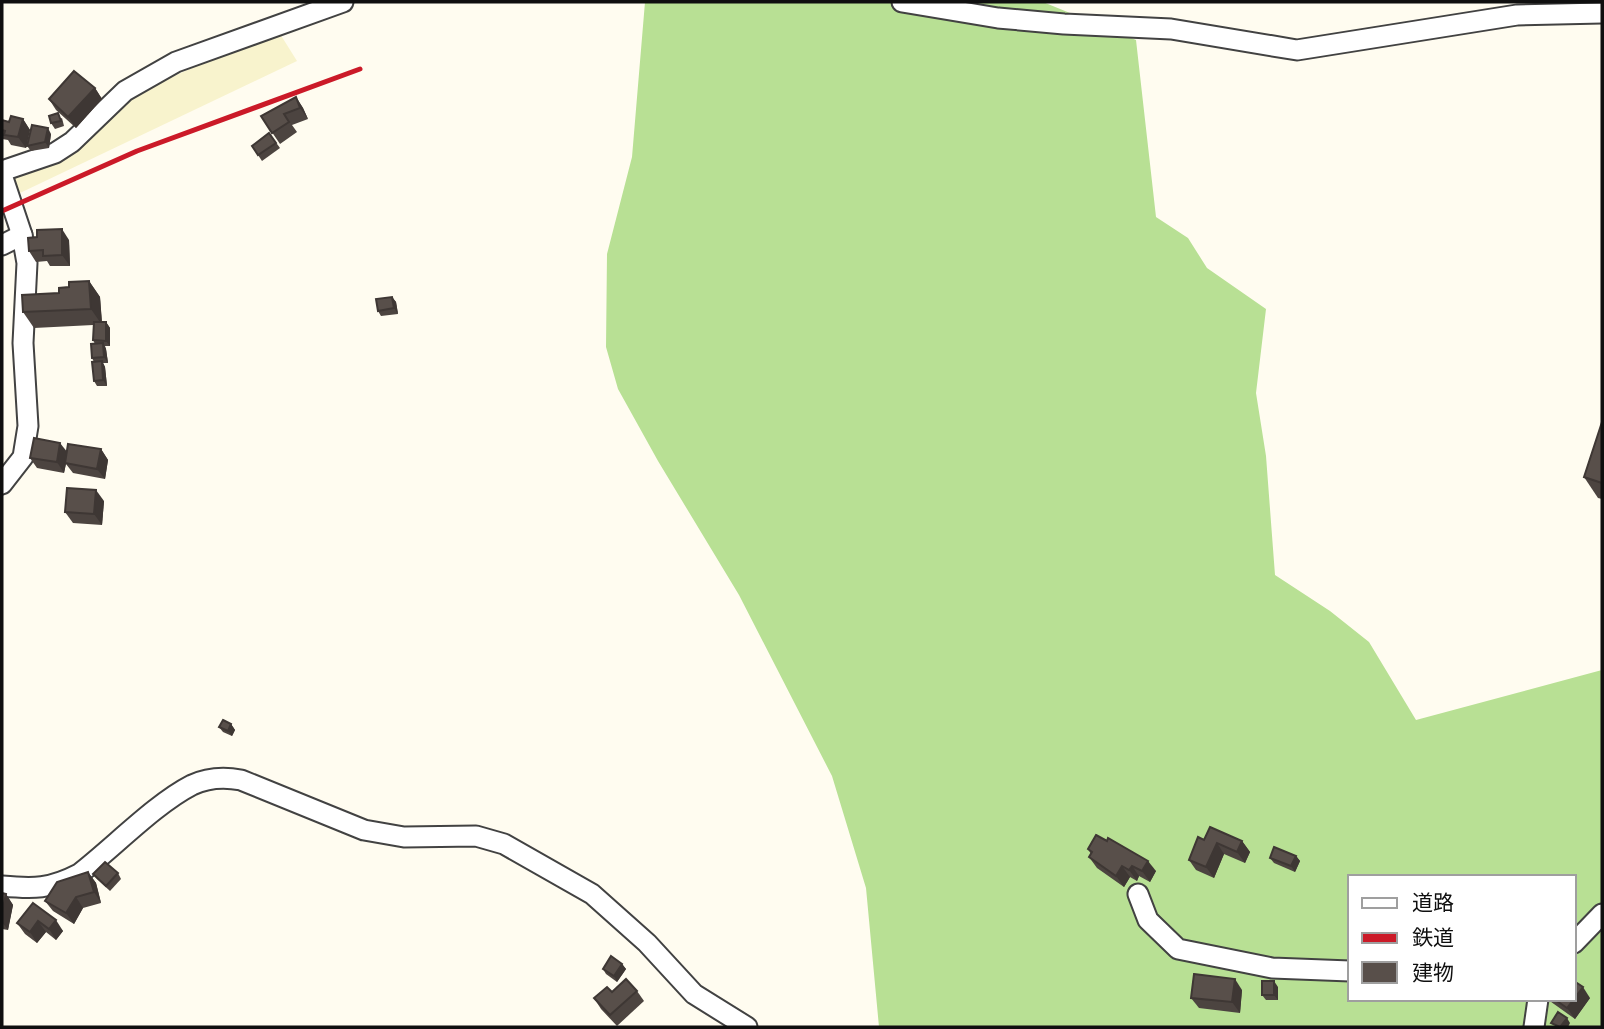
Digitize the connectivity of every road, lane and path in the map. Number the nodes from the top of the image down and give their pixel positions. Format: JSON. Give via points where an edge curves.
{"nodes":[{"id":1,"x":343,"y":2,"type":"edge"},
{"id":2,"x":902,"y":2,"type":"edge"},
{"id":3,"x":1602,"y":13,"type":"edge"},
{"id":4,"x":2,"y":173,"type":"edge"},
{"id":5,"x":22,"y":235,"type":"junction"},
{"id":6,"x":2,"y":245,"type":"edge"},
{"id":7,"x":2,"y":485,"type":"edge"},
{"id":8,"x":2,"y":886,"type":"edge"},
{"id":9,"x":1138,"y":894,"type":"dead end"},
{"id":10,"x":1602,"y":914,"type":"edge"},
{"id":11,"x":1576,"y":941,"type":"edge"},
{"id":12,"x":1348,"y":971,"type":"edge"},
{"id":13,"x":1538,"y":1001,"type":"edge"},
{"id":14,"x":747,"y":1027,"type":"edge"},
{"id":15,"x":1534,"y":1027,"type":"edge"}],
"edges":[{"from":1,"to":4,"type":"street","via":[[176,62],[125,91],[55,153]]},
{"from":2,"to":3,"type":"street","via":[[1011,19],[1171,29],[1297,50],[1517,15]]},
{"from":4,"to":5,"type":"street"},
{"from":5,"to":6,"type":"street"},
{"from":5,"to":7,"type":"street","via":[[27,263],[23,344],[27,442],[23,457]]},
{"from":8,"to":14,"type":"street","via":[[40,888],[65,881],[193,784],[219,778],[241,780],[364,830],[404,836],[476,836],[504,844],[592,894],[647,943],[694,994]]},
{"from":9,"to":12,"type":"street","via":[[1148,920],[1178,949],[1272,968]]},
{"from":10,"to":11,"type":"street"},
{"from":13,"to":15,"type":"street"}]}
